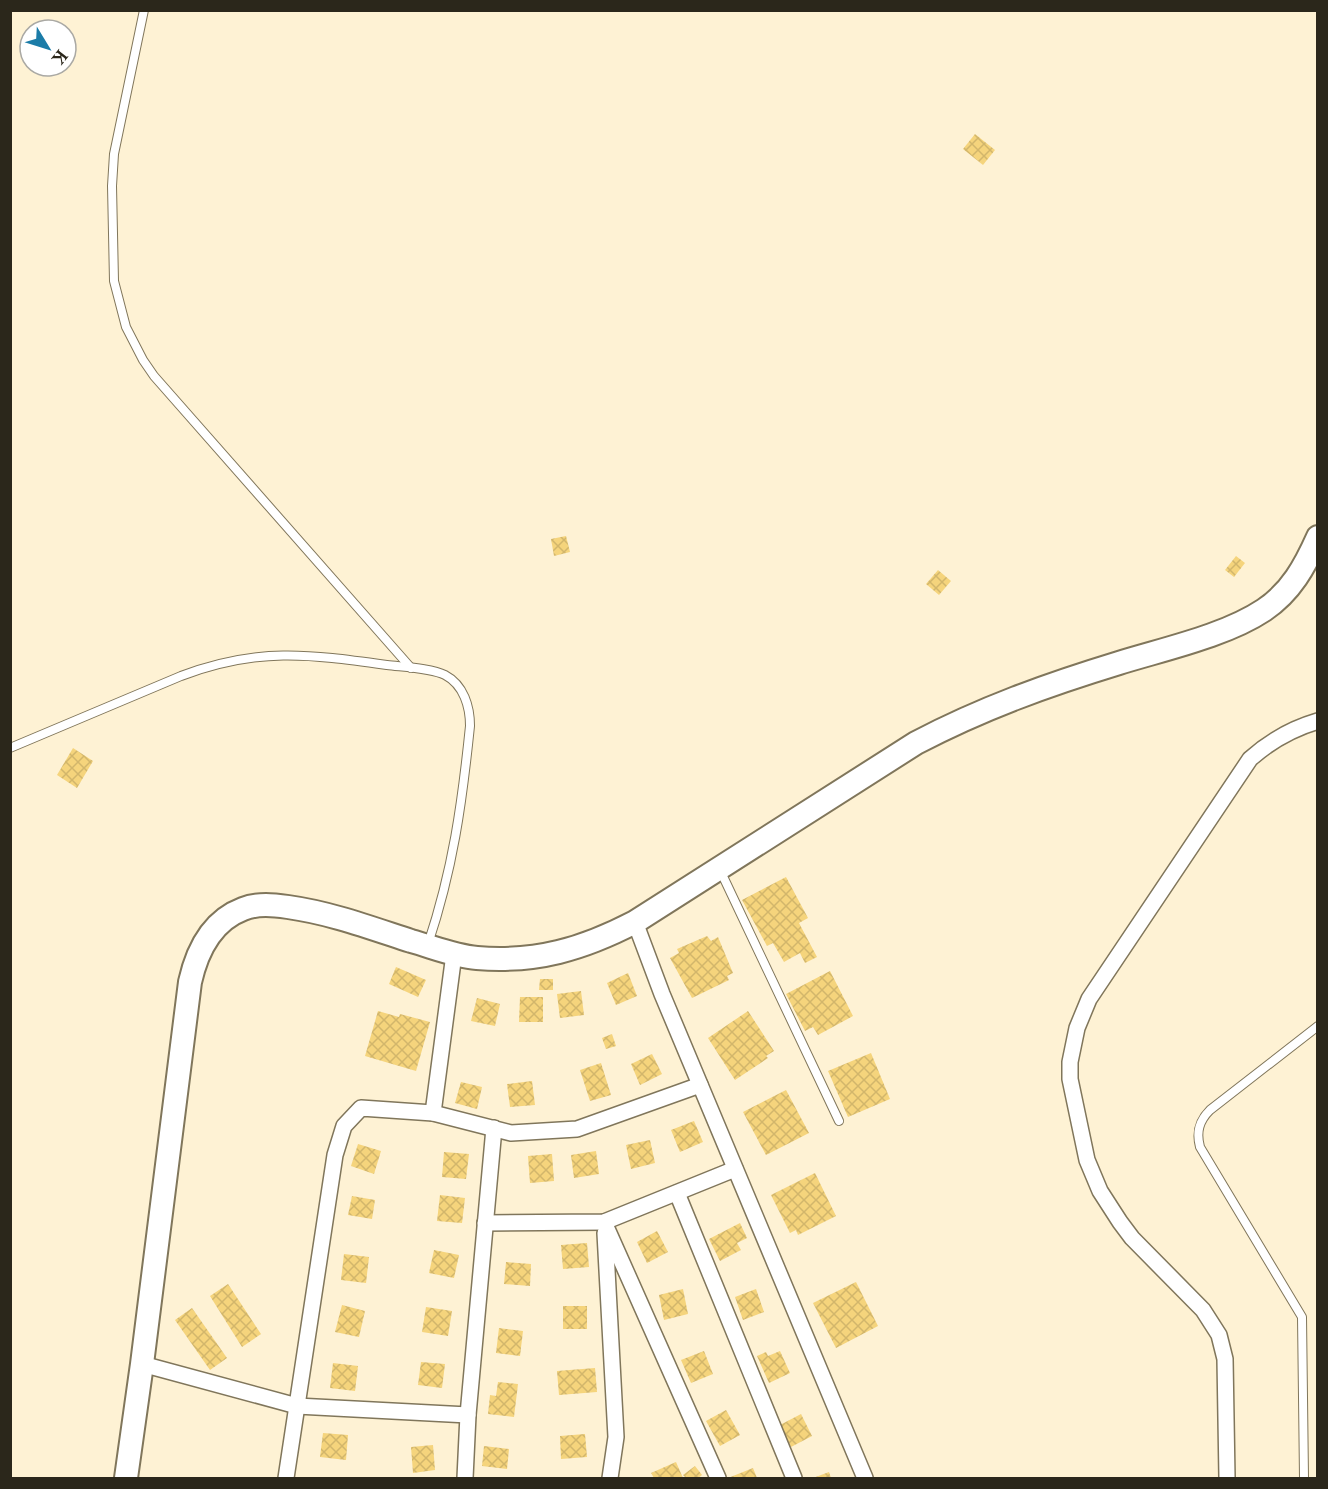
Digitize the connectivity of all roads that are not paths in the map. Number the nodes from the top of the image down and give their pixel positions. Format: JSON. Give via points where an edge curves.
{"nodes":[{"id":1,"x":144,"y":10,"type":"edge"},
{"id":2,"x":1317,"y":537,"type":"edge"},
{"id":3,"x":411,"y":668,"type":"junction"},
{"id":4,"x":1317,"y":721,"type":"edge"},
{"id":5,"x":10,"y":748,"type":"edge"},
{"id":6,"x":720,"y":869,"type":"junction"},
{"id":7,"x":635,"y":922,"type":"junction"},
{"id":8,"x":428,"y":946,"type":"junction"},
{"id":9,"x":454,"y":954,"type":"junction"},
{"id":10,"x":1317,"y":1026,"type":"edge"},
{"id":11,"x":700,"y":1084,"type":"junction"},
{"id":12,"x":433,"y":1113,"type":"junction"},
{"id":13,"x":839,"y":1121,"type":"dead end"},
{"id":14,"x":494,"y":1128,"type":"junction"},
{"id":15,"x":735,"y":1169,"type":"junction"},
{"id":16,"x":677,"y":1192,"type":"junction"},
{"id":17,"x":604,"y":1221,"type":"junction"},
{"id":18,"x":485,"y":1223,"type":"junction"},
{"id":19,"x":142,"y":1364,"type":"junction"},
{"id":20,"x":297,"y":1406,"type":"junction"},
{"id":21,"x":468,"y":1415,"type":"junction"},
{"id":22,"x":126,"y":1479,"type":"edge"},
{"id":23,"x":286,"y":1479,"type":"edge"},
{"id":24,"x":465,"y":1479,"type":"edge"},
{"id":25,"x":610,"y":1479,"type":"edge"},
{"id":26,"x":718,"y":1479,"type":"edge"},
{"id":27,"x":794,"y":1479,"type":"edge"},
{"id":28,"x":865,"y":1479,"type":"edge"},
{"id":29,"x":1227,"y":1479,"type":"edge"},
{"id":30,"x":1304,"y":1479,"type":"edge"}],
"edges":[{"from":1,"to":3,"type":"lane","via":[[112,170],[114,281],[126,327],[154,376]]},
{"from":2,"to":6,"type":"street","via":[[1294,582],[1264,610],[1225,630],[1025,693],[953,723],[915,742]]},
{"from":3,"to":5,"type":"lane","via":[[314,655],[241,658],[181,676]]},
{"from":3,"to":8,"type":"lane","via":[[444,674],[452,680],[464,695],[470,716],[456,842]]},
{"from":4,"to":29,"type":"street","via":[[1274,740],[1250,759],[1089,999],[1077,1028],[1070,1062],[1070,1080],[1087,1160],[1100,1191],[1132,1238],[1203,1310],[1218,1335],[1225,1359]]},
{"from":6,"to":7,"type":"street"},
{"from":6,"to":13,"type":"lane"},
{"from":7,"to":9,"type":"street","via":[[605,938],[554,954],[501,959]]},
{"from":7,"to":11,"type":"street"},
{"from":8,"to":9,"type":"street"},
{"from":8,"to":19,"type":"street","via":[[336,916],[259,905],[228,916],[204,942],[190,982]]},
{"from":9,"to":12,"type":"street"},
{"from":10,"to":30,"type":"lane","via":[[1210,1110],[1198,1135],[1200,1147],[1302,1317]]},
{"from":11,"to":14,"type":"street","via":[[577,1129],[510,1133]]},
{"from":11,"to":15,"type":"street"},
{"from":12,"to":14,"type":"street"},
{"from":12,"to":20,"type":"street","via":[[361,1108],[344,1126],[335,1155]]},
{"from":14,"to":18,"type":"street"},
{"from":15,"to":16,"type":"street"},
{"from":15,"to":28,"type":"street"},
{"from":16,"to":17,"type":"street"},
{"from":16,"to":27,"type":"street"},
{"from":17,"to":18,"type":"street"},
{"from":17,"to":25,"type":"street","via":[[616,1437]]},
{"from":17,"to":26,"type":"street"},
{"from":18,"to":21,"type":"street"},
{"from":19,"to":20,"type":"street"},
{"from":19,"to":22,"type":"street"},
{"from":20,"to":21,"type":"street"},
{"from":20,"to":23,"type":"street"},
{"from":21,"to":24,"type":"street"}]}
